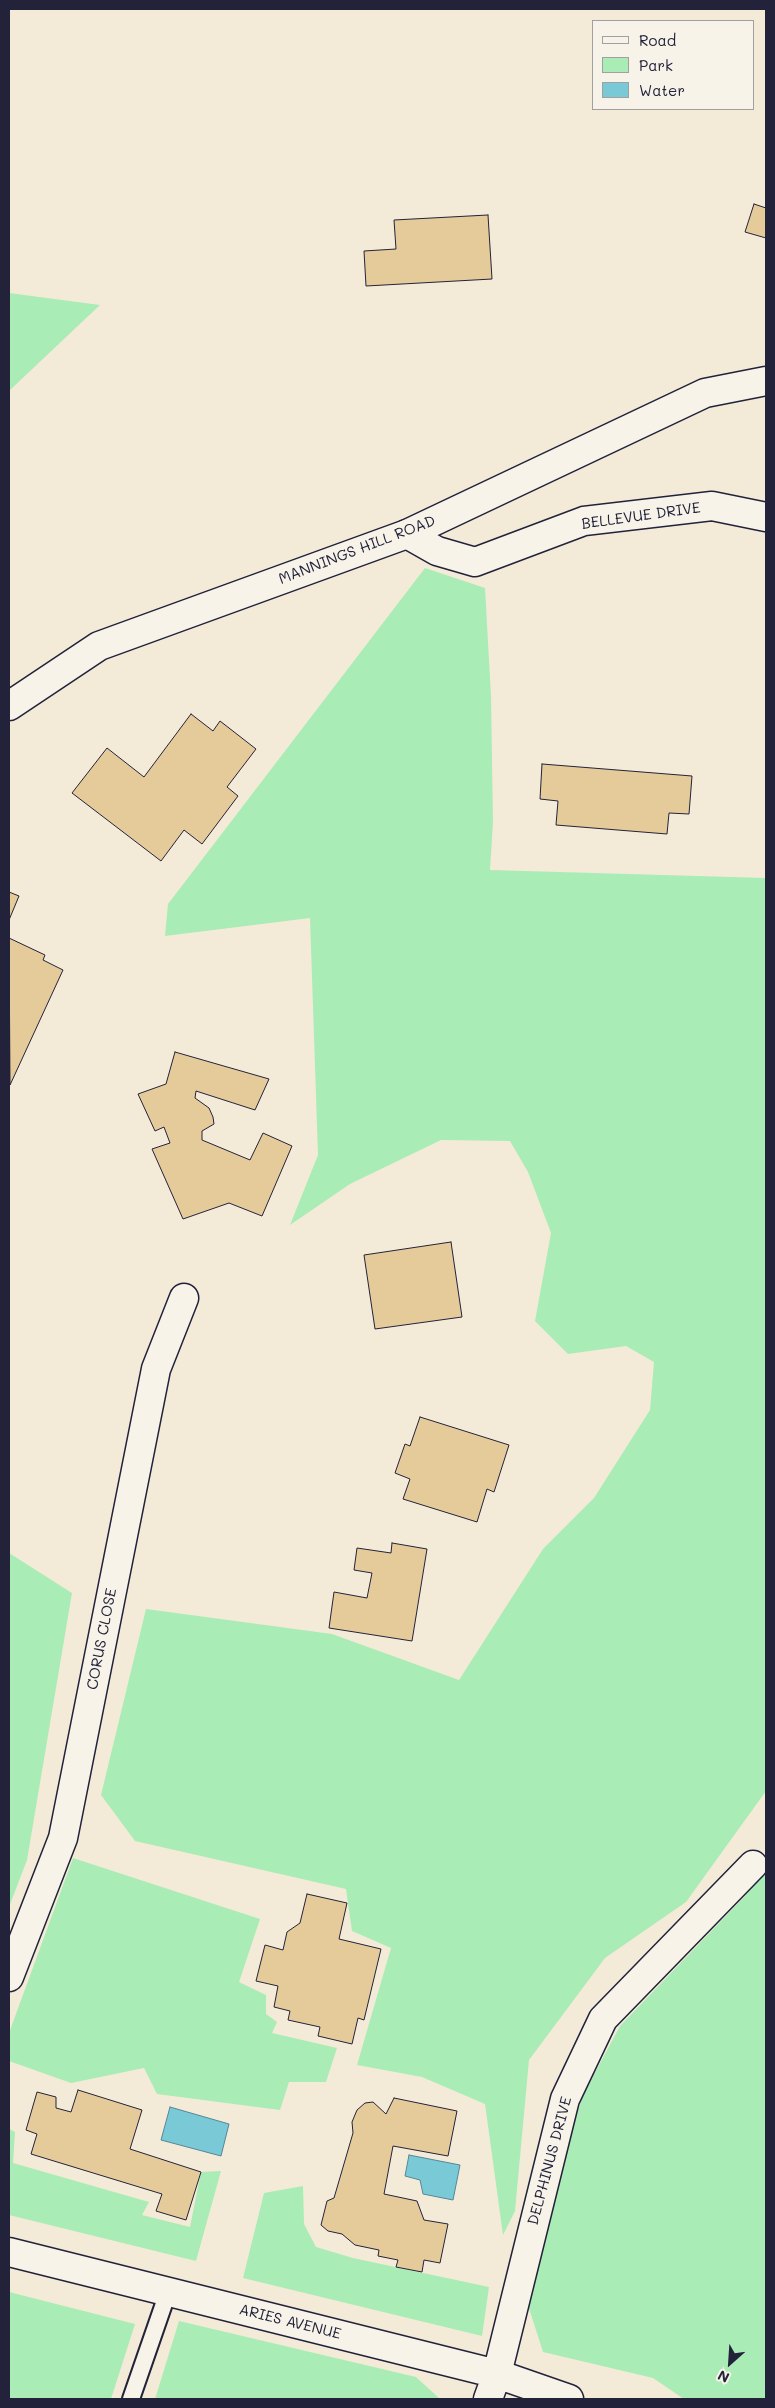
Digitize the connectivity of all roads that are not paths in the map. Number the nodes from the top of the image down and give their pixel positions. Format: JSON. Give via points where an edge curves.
{"nodes":[{"id":1,"x":766,"y":381,"type":"edge"},
{"id":2,"x":766,"y":517,"type":"edge"},
{"id":3,"x":407,"y":534,"type":"junction"},
{"id":4,"x":9,"y":706,"type":"edge"},
{"id":5,"x":184,"y":1298,"type":"dead end"},
{"id":6,"x":753,"y":1865,"type":"dead end"},
{"id":7,"x":9,"y":1977,"type":"edge"},
{"id":8,"x":9,"y":2252,"type":"edge"},
{"id":9,"x":168,"y":2292,"type":"junction"},
{"id":10,"x":497,"y":2374,"type":"junction"},
{"id":11,"x":131,"y":2399,"type":"edge"},
{"id":12,"x":488,"y":2399,"type":"edge"},
{"id":13,"x":569,"y":2399,"type":"edge"}],
"edges":[{"from":1,"to":3,"type":"street","name":"MANNINGS HILL ROAD","via":[[705,393]]},
{"from":2,"to":3,"type":"street","name":"BELLEVUE DRIVE","via":[[712,506],[584,521],[474,562],[437,551]]},
{"from":3,"to":4,"type":"street","name":"MANNINGS HILL ROAD","via":[[99,646]]},
{"from":5,"to":7,"type":"street","name":"CORUS CLOSE","via":[[156,1369],[62,1838]]},
{"from":6,"to":10,"type":"street","name":"DELPHINUS DRIVE","via":[[603,2019],[564,2099]]},
{"from":8,"to":9,"type":"street","name":"ARIES AVENUE"},
{"from":9,"to":10,"type":"street","name":"ARIES AVENUE"},
{"from":9,"to":11,"type":"lane"},
{"from":10,"to":12,"type":"street","name":"DELPHINUS DRIVE"},
{"from":10,"to":13,"type":"street","name":"ARIES AVENUE"}]}
